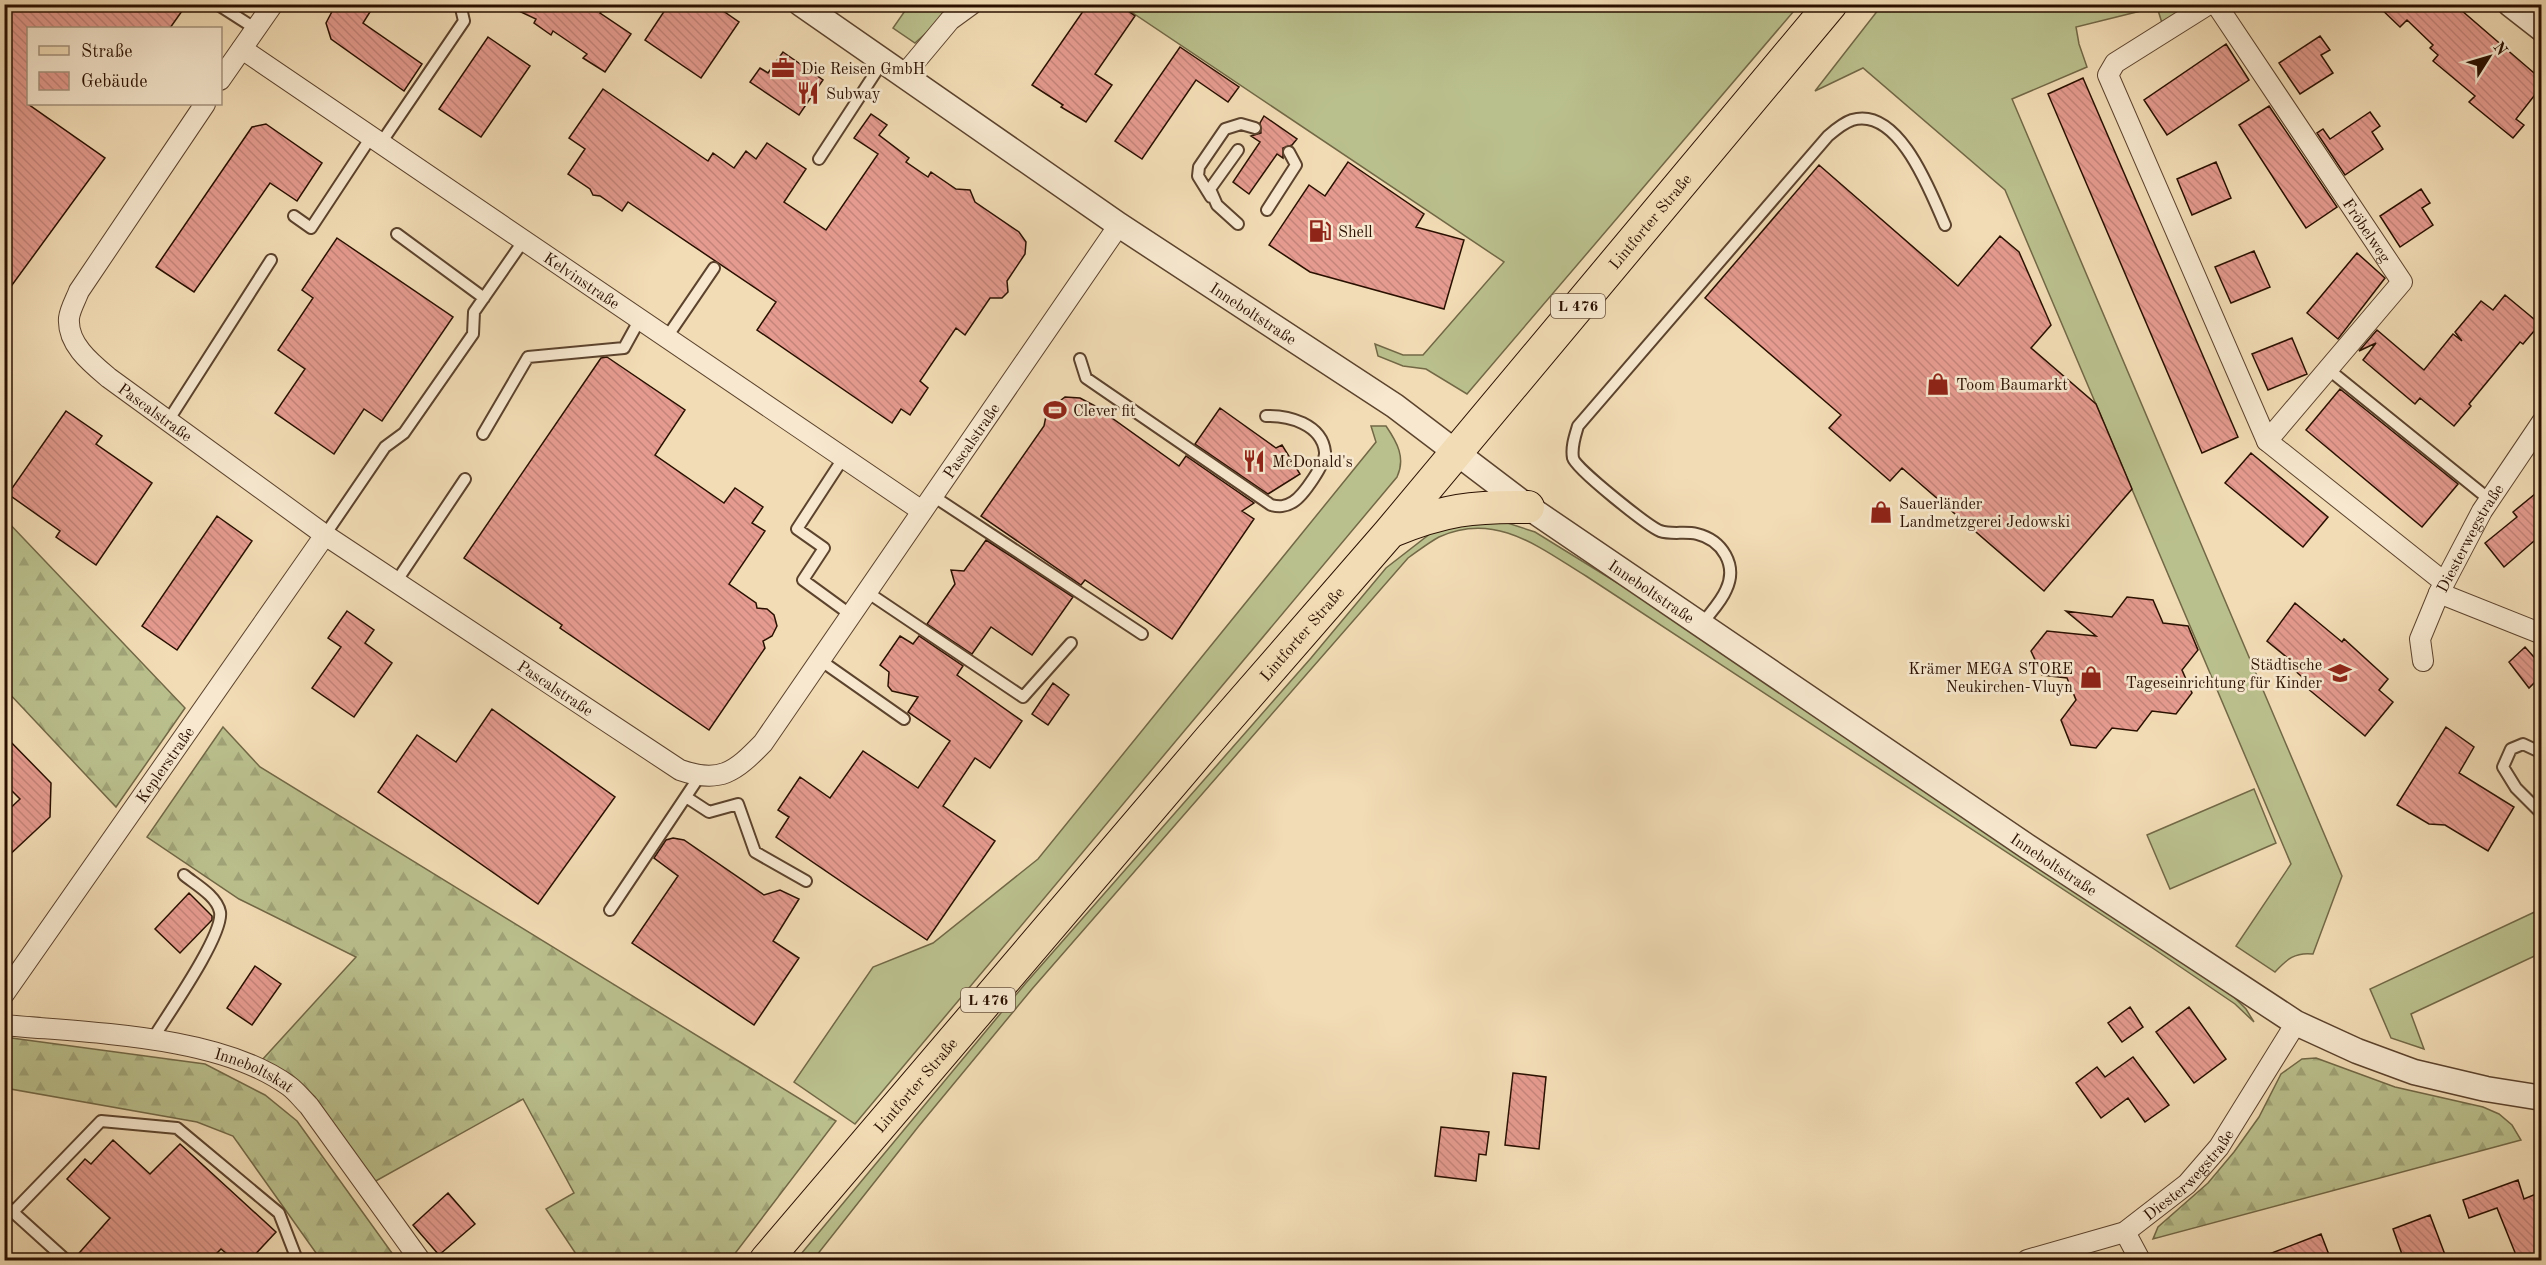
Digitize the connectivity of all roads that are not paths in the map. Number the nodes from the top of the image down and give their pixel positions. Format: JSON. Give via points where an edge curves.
{"nodes":[{"id":1,"x":217,"y":4,"type":"edge"},
{"id":2,"x":273,"y":4,"type":"edge"},
{"id":3,"x":460,"y":4,"type":"edge"},
{"id":4,"x":801,"y":4,"type":"edge"},
{"id":5,"x":972,"y":4,"type":"edge"},
{"id":6,"x":1831,"y":4,"type":"edge"},
{"id":7,"x":2209,"y":4,"type":"edge"},
{"id":8,"x":2216,"y":4,"type":"edge"},
{"id":9,"x":2510,"y":4,"type":"edge"},
{"id":10,"x":256,"y":29,"type":"junction"},
{"id":11,"x":2541,"y":29,"type":"edge"},
{"id":12,"x":242,"y":49,"type":"junction"},
{"id":13,"x":883,"y":61,"type":"junction"},
{"id":14,"x":904,"y":75,"type":"junction"},
{"id":15,"x":222,"y":78,"type":"edge"},
{"id":16,"x":204,"y":105,"type":"edge"},
{"id":17,"x":1255,"y":128,"type":"dead end"},
{"id":18,"x":376,"y":140,"type":"junction"},
{"id":19,"x":1238,"y":150,"type":"dead end"},
{"id":20,"x":1289,"y":152,"type":"dead end"},
{"id":21,"x":819,"y":159,"type":"dead end"},
{"id":22,"x":1212,"y":197,"type":"junction"},
{"id":23,"x":1267,"y":210,"type":"dead end"},
{"id":24,"x":294,"y":216,"type":"dead end"},
{"id":25,"x":1238,"y":224,"type":"dead end"},
{"id":26,"x":1119,"y":225,"type":"junction"},
{"id":27,"x":1946,"y":225,"type":"dead end"},
{"id":28,"x":398,"y":234,"type":"dead end"},
{"id":29,"x":524,"y":240,"type":"junction"},
{"id":30,"x":271,"y":260,"type":"dead end"},
{"id":31,"x":714,"y":268,"type":"dead end"},
{"id":32,"x":484,"y":298,"type":"junction"},
{"id":33,"x":640,"y":319,"type":"junction"},
{"id":34,"x":666,"y":337,"type":"junction"},
{"id":35,"x":1080,"y":359,"type":"dead end"},
{"id":36,"x":2328,"y":369,"type":"junction"},
{"id":37,"x":1266,"y":416,"type":"dead end"},
{"id":38,"x":168,"y":421,"type":"junction"},
{"id":39,"x":2541,"y":422,"type":"edge"},
{"id":40,"x":483,"y":434,"type":"dead end"},
{"id":41,"x":2267,"y":441,"type":"junction"},
{"id":42,"x":1456,"y":452,"type":"junction"},
{"id":43,"x":844,"y":457,"type":"junction"},
{"id":44,"x":465,"y":480,"type":"dead end"},
{"id":45,"x":2490,"y":500,"type":"junction"},
{"id":46,"x":928,"y":503,"type":"junction"},
{"id":47,"x":1528,"y":507,"type":"junction"},
{"id":48,"x":1389,"y":533,"type":"junction"},
{"id":49,"x":325,"y":535,"type":"junction"},
{"id":50,"x":396,"y":582,"type":"junction"},
{"id":51,"x":2441,"y":588,"type":"junction"},
{"id":52,"x":867,"y":592,"type":"junction"},
{"id":53,"x":851,"y":615,"type":"junction"},
{"id":54,"x":1702,"y":624,"type":"junction"},
{"id":55,"x":1142,"y":634,"type":"dead end"},
{"id":56,"x":2541,"y":634,"type":"edge"},
{"id":57,"x":1071,"y":643,"type":"dead end"},
{"id":58,"x":820,"y":660,"type":"junction"},
{"id":59,"x":2422,"y":661,"type":"dead end"},
{"id":60,"x":903,"y":719,"type":"dead end"},
{"id":61,"x":2541,"y":753,"type":"edge"},
{"id":62,"x":699,"y":777,"type":"junction"},
{"id":63,"x":686,"y":797,"type":"junction"},
{"id":64,"x":2541,"y":814,"type":"edge"},
{"id":65,"x":184,"y":875,"type":"dead end"},
{"id":66,"x":806,"y":881,"type":"dead end"},
{"id":67,"x":610,"y":910,"type":"dead end"},
{"id":68,"x":4,"y":994,"type":"edge"},
{"id":69,"x":2296,"y":1023,"type":"junction"},
{"id":70,"x":4,"y":1025,"type":"edge"},
{"id":71,"x":152,"y":1040,"type":"junction"},
{"id":72,"x":2541,"y":1103,"type":"edge"},
{"id":73,"x":4,"y":1204,"type":"edge"},
{"id":74,"x":12,"y":1212,"type":"junction"},
{"id":75,"x":2125,"y":1232,"type":"junction"},
{"id":76,"x":66,"y":1260,"type":"edge"},
{"id":77,"x":293,"y":1260,"type":"edge"},
{"id":78,"x":420,"y":1260,"type":"edge"},
{"id":79,"x":766,"y":1260,"type":"edge"},
{"id":80,"x":2027,"y":1260,"type":"edge"},
{"id":81,"x":2140,"y":1260,"type":"edge"}],
"edges":[{"from":1,"to":10,"type":"lane"},
{"from":2,"to":10,"type":"street"},
{"from":3,"to":18,"type":"lane","via":[[464,21]]},
{"from":4,"to":13,"type":"street","name":"Inneboltstraße"},
{"from":5,"to":14,"type":"street","via":[[950,20]]},
{"from":6,"to":42,"type":"main road","name":"Lintforter Straße","number":"L 476"},
{"from":7,"to":41,"type":"street","via":[[2115,63],[2108,75]]},
{"from":8,"to":36,"type":"street","name":"Fröbelweg","via":[[2402,282]]},
{"from":9,"to":11,"type":"street"},
{"from":10,"to":12,"type":"street"},
{"from":12,"to":15,"type":"street"},
{"from":12,"to":18,"type":"street","name":"Kelvinstraße"},
{"from":13,"to":14,"type":"street","name":"Inneboltstraße"},
{"from":13,"to":21,"type":"lane"},
{"from":14,"to":26,"type":"street","name":"Inneboltstraße"},
{"from":16,"to":38,"type":"street","name":"Pascalstraße","via":[[79,291],[69,317],[72,337],[86,358]]},
{"from":17,"to":22,"type":"lane","via":[[1241,124],[1225,129],[1199,167],[1198,176]]},
{"from":18,"to":24,"type":"lane","via":[[311,228]]},
{"from":18,"to":29,"type":"street","name":"Kelvinstraße"},
{"from":19,"to":22,"type":"lane","via":[[1210,189]]},
{"from":20,"to":23,"type":"lane","via":[[1296,165]]},
{"from":22,"to":25,"type":"lane"},
{"from":26,"to":42,"type":"street","name":"Inneboltstraße","via":[[1395,406]]},
{"from":26,"to":46,"type":"street","name":"Pascalstraße"},
{"from":27,"to":54,"type":"lane","via":[[1923,174],[1892,132],[1880,123],[1852,120],[1828,136],[1578,426],[1573,460],[1587,476],[1659,531],[1709,538],[1726,554],[1730,564],[1726,590]]},
{"from":28,"to":32,"type":"lane"},
{"from":29,"to":32,"type":"lane"},
{"from":29,"to":33,"type":"street","name":"Kelvinstraße"},
{"from":30,"to":38,"type":"lane"},
{"from":31,"to":34,"type":"lane"},
{"from":32,"to":49,"type":"lane","via":[[474,312],[473,334],[404,433],[385,447]]},
{"from":33,"to":34,"type":"street","name":"Kelvinstraße"},
{"from":33,"to":40,"type":"lane","via":[[624,348],[528,357]]},
{"from":34,"to":43,"type":"street","name":"Kelvinstraße"},
{"from":35,"to":37,"type":"lane","via":[[1086,378],[1271,505],[1280,507],[1296,501],[1324,463],[1325,453],[1317,435],[1300,422],[1283,415]]},
{"from":36,"to":41,"type":"street","name":"Fröbelweg"},
{"from":36,"to":45,"type":"lane"},
{"from":38,"to":49,"type":"street","name":"Pascalstraße"},
{"from":39,"to":45,"type":"street","name":"Diesterwegstraße"},
{"from":41,"to":51,"type":"street"},
{"from":42,"to":47,"type":"street","name":"Inneboltstraße"},
{"from":42,"to":48,"type":"main road","name":"Lintforter Straße","number":"L 476"},
{"from":43,"to":46,"type":"street","name":"Kelvinstraße"},
{"from":43,"to":53,"type":"lane","via":[[797,529],[824,548],[803,580]]},
{"from":44,"to":50,"type":"lane"},
{"from":45,"to":51,"type":"street","name":"Diesterwegstraße"},
{"from":46,"to":52,"type":"street","name":"Pascalstraße"},
{"from":46,"to":55,"type":"lane"},
{"from":47,"to":48,"type":"main road","via":[[1458,509],[1431,515]]},
{"from":47,"to":54,"type":"street","name":"Inneboltstraße"},
{"from":48,"to":79,"type":"main road","name":"Lintforter Straße","number":"L 476"},
{"from":49,"to":50,"type":"street","name":"Pascalstraße"},
{"from":49,"to":68,"type":"street","name":"Keplerstraße"},
{"from":50,"to":62,"type":"street","name":"Pascalstraße","via":[[680,770]]},
{"from":51,"to":56,"type":"street"},
{"from":51,"to":59,"type":"street","name":"Diesterwegstraße","via":[[2420,639]]},
{"from":52,"to":53,"type":"street","name":"Pascalstraße"},
{"from":52,"to":57,"type":"lane","via":[[1023,697]]},
{"from":53,"to":58,"type":"street","name":"Pascalstraße"},
{"from":54,"to":69,"type":"street","name":"Inneboltstraße","via":[[2028,847]]},
{"from":58,"to":60,"type":"lane"},
{"from":58,"to":62,"type":"street","name":"Pascalstraße","via":[[763,743],[745,762],[722,777]]},
{"from":61,"to":64,"type":"lane","via":[[2523,744],[2511,749],[2503,767],[2516,788]]},
{"from":62,"to":63,"type":"lane"},
{"from":63,"to":66,"type":"lane","via":[[709,812],[738,804],[754,852]]},
{"from":63,"to":67,"type":"lane"},
{"from":65,"to":71,"type":"lane","via":[[216,902],[220,919],[202,959]]},
{"from":69,"to":72,"type":"street","name":"Inneboltstraße","via":[[2414,1072]]},
{"from":69,"to":75,"type":"street","name":"Diesterwegstraße","via":[[2219,1147],[2187,1184]]},
{"from":70,"to":71,"type":"street","name":"Inneboltskat"},
{"from":71,"to":78,"type":"street","name":"Inneboltskat","via":[[204,1049],[244,1062],[289,1086],[309,1106]]},
{"from":73,"to":74,"type":"lane"},
{"from":74,"to":76,"type":"lane"},
{"from":74,"to":77,"type":"lane","via":[[100,1120],[177,1128],[279,1213],[296,1257]]},
{"from":75,"to":80,"type":"street","name":"Diesterwegstraße"},
{"from":75,"to":81,"type":"street"}]}
